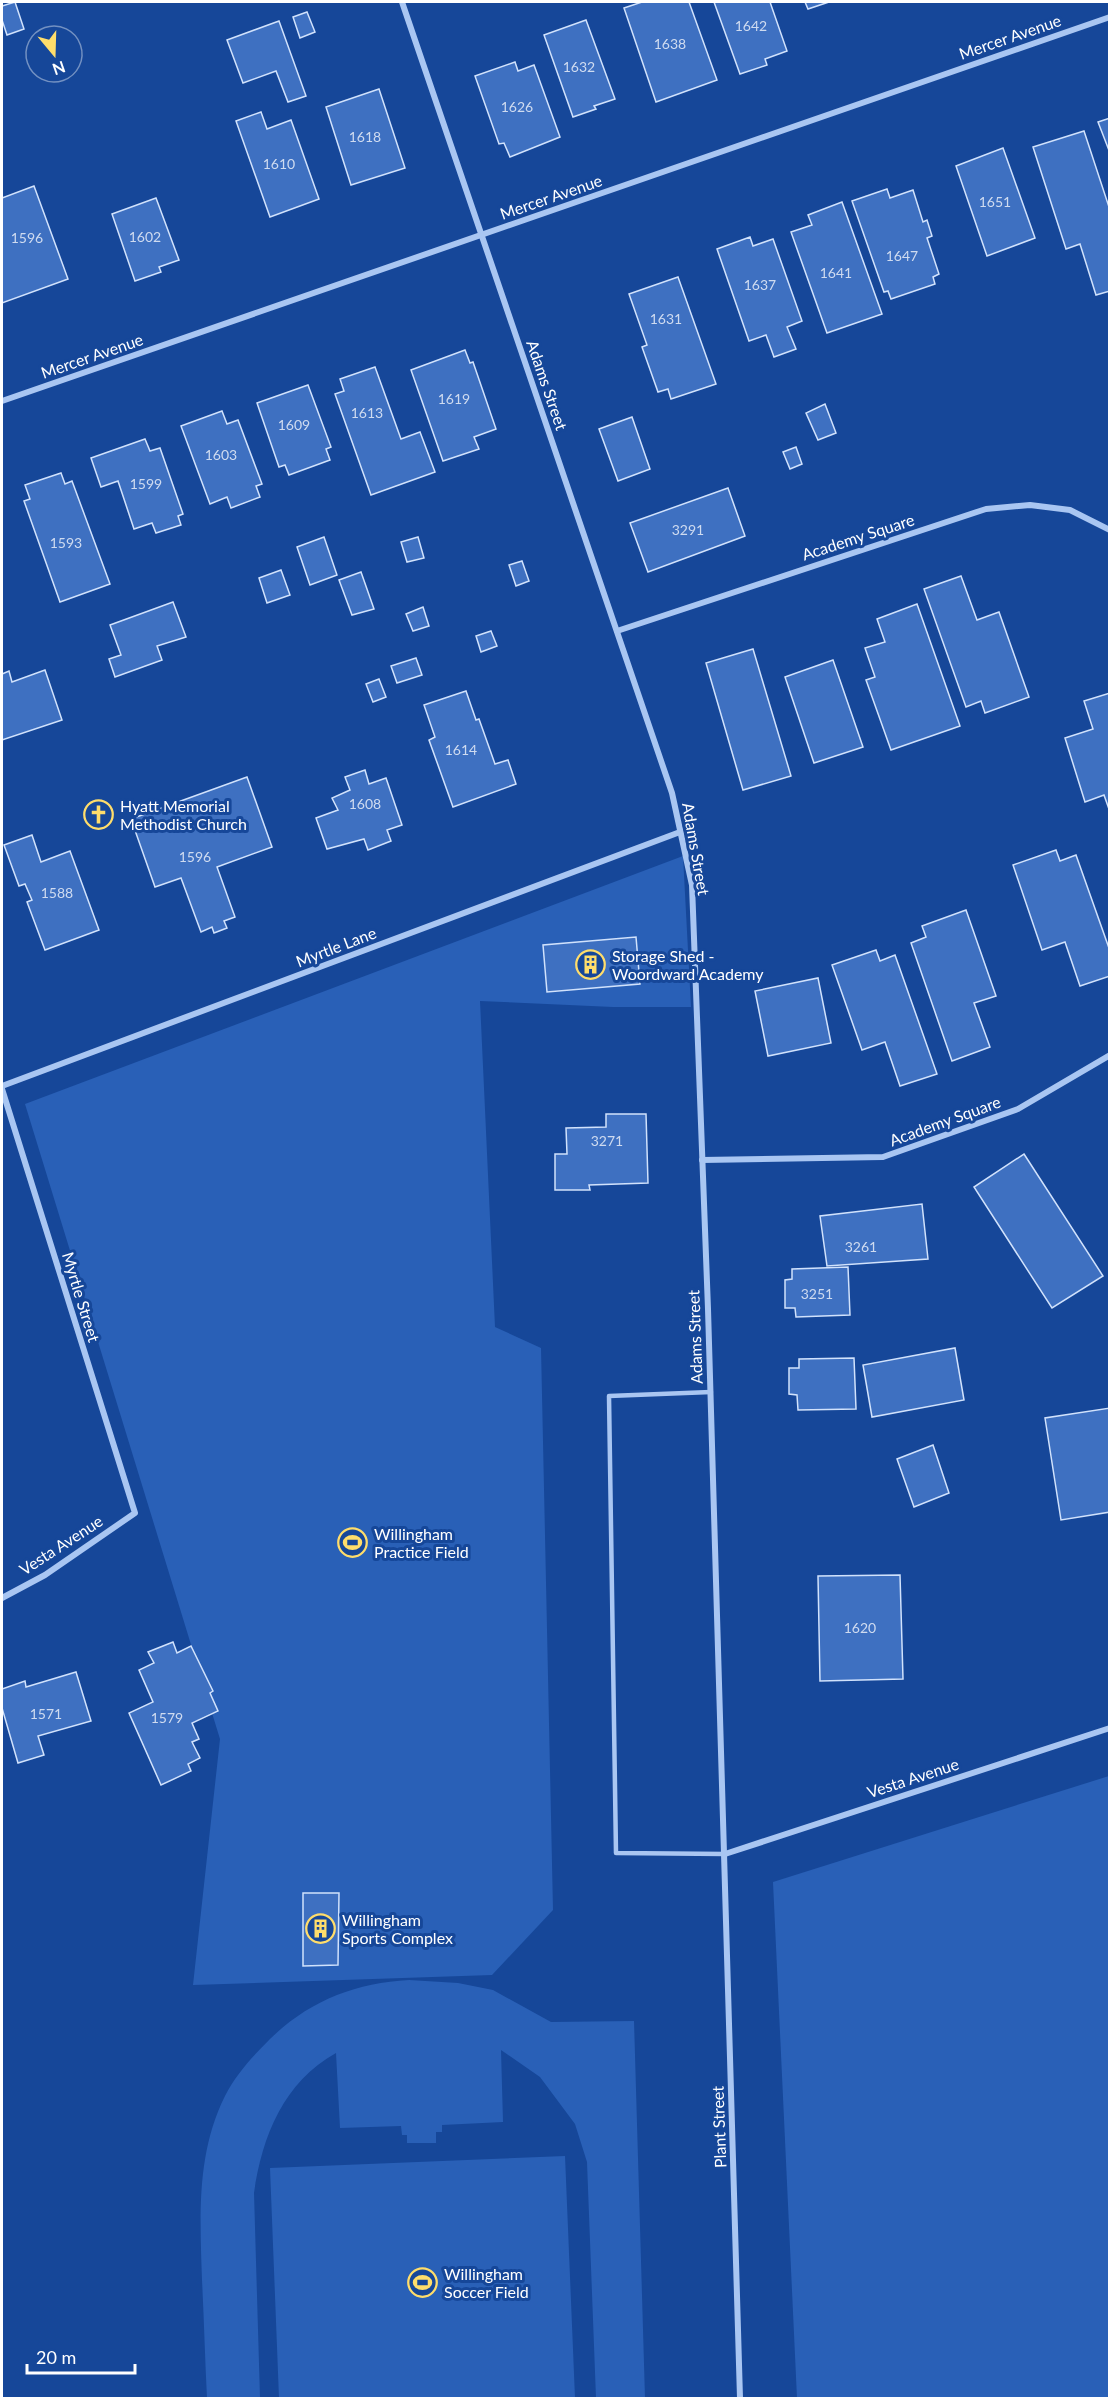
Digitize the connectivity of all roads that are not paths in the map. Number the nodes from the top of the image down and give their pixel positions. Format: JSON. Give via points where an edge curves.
{"nodes":[{"id":1,"x":402,"y":2,"type":"edge"},
{"id":2,"x":1110,"y":17,"type":"edge"},
{"id":3,"x":482,"y":236,"type":"junction"},
{"id":4,"x":2,"y":401,"type":"edge"},
{"id":5,"x":1110,"y":530,"type":"edge"},
{"id":6,"x":617,"y":631,"type":"junction"},
{"id":7,"x":680,"y":832,"type":"junction"},
{"id":8,"x":1110,"y":1055,"type":"edge"},
{"id":9,"x":2,"y":1087,"type":"edge"},
{"id":10,"x":702,"y":1160,"type":"junction"},
{"id":11,"x":711,"y":1392,"type":"junction"},
{"id":12,"x":135,"y":1513,"type":"joint"},
{"id":13,"x":2,"y":1598,"type":"edge"},
{"id":14,"x":1110,"y":1728,"type":"edge"},
{"id":15,"x":725,"y":1854,"type":"junction"},
{"id":16,"x":740,"y":2398,"type":"edge"}],
"edges":[{"from":1,"to":3,"type":"street","name":"Adams Street"},
{"from":2,"to":3,"type":"street","name":"Mercer Avenue"},
{"from":3,"to":4,"type":"street","name":"Mercer Avenue"},
{"from":3,"to":6,"type":"street","name":"Adams Street"},
{"from":5,"to":6,"type":"street","name":"Academy Square","via":[[1070,510],[1030,505],[986,509]]},
{"from":6,"to":7,"type":"street","name":"Adams Street","via":[[672,793]]},
{"from":7,"to":9,"type":"street","name":"Myrtle Lane"},
{"from":7,"to":10,"type":"street","name":"Adams Street","via":[[692,885]]},
{"from":8,"to":10,"type":"street","name":"Academy Square","via":[[1018,1109],[883,1157]]},
{"from":9,"to":12,"type":"street","name":"Myrtle Street"},
{"from":10,"to":11,"type":"street","name":"Adams Street"},
{"from":11,"to":15,"type":"street","name":"Adams Street"},
{"from":11,"to":15,"type":"lane","via":[[609,1396],[616,1853]]},
{"from":12,"to":13,"type":"street","name":"Vesta Avenue","via":[[45,1575]]},
{"from":14,"to":15,"type":"street","name":"Vesta Avenue"},
{"from":15,"to":16,"type":"street","name":"Plant Street"}]}
